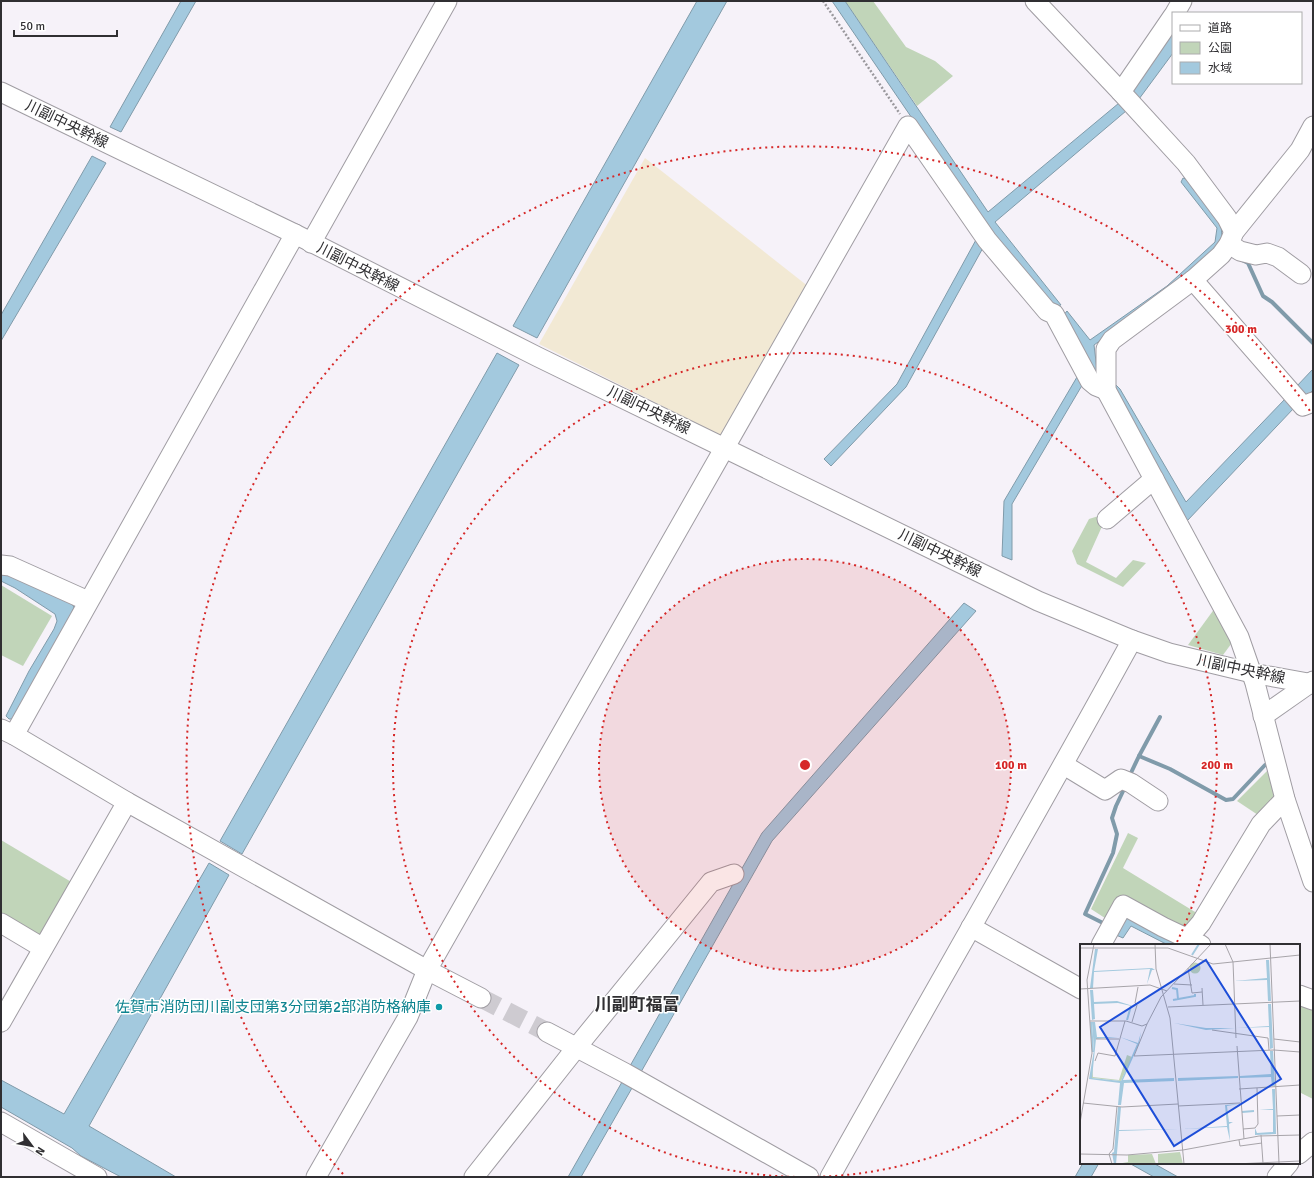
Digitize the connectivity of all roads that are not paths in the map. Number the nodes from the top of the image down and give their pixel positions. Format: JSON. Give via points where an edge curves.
{"nodes":[{"id":1,"x":447,"y":1,"type":"edge"},
{"id":2,"x":1035,"y":1,"type":"edge"},
{"id":3,"x":1182,"y":1,"type":"edge"},
{"id":4,"x":1176,"y":12,"type":"edge"},
{"id":5,"x":1172,"y":17,"type":"edge"},
{"id":6,"x":1,"y":92,"type":"edge"},
{"id":7,"x":1121,"y":92,"type":"junction"},
{"id":8,"x":1313,"y":126,"type":"edge"},
{"id":9,"x":303,"y":238,"type":"junction"},
{"id":10,"x":1232,"y":238,"type":"junction"},
{"id":11,"x":1301,"y":274,"type":"dead end"},
{"id":12,"x":1193,"y":280,"type":"junction"},
{"id":13,"x":1106,"y":390,"type":"junction"},
{"id":14,"x":1313,"y":402,"type":"edge"},
{"id":15,"x":724,"y":447,"type":"junction"},
{"id":16,"x":1154,"y":479,"type":"junction"},
{"id":17,"x":1107,"y":519,"type":"dead end"},
{"id":18,"x":1,"y":565,"type":"edge"},
{"id":19,"x":88,"y":601,"type":"junction"},
{"id":20,"x":1132,"y":640,"type":"junction"},
{"id":21,"x":1252,"y":673,"type":"junction"},
{"id":22,"x":1312,"y":682,"type":"edge"},
{"id":23,"x":1263,"y":716,"type":"junction"},
{"id":24,"x":8,"y":732,"type":"edge"},
{"id":25,"x":1064,"y":765,"type":"junction"},
{"id":26,"x":1285,"y":799,"type":"junction"},
{"id":27,"x":1158,"y":801,"type":"dead end"},
{"id":28,"x":127,"y":802,"type":"junction"},
{"id":29,"x":734,"y":874,"type":"dead end"},
{"id":30,"x":1313,"y":882,"type":"edge"},
{"id":31,"x":1,"y":923,"type":"edge"},
{"id":32,"x":970,"y":927,"type":"junction"},
{"id":33,"x":1194,"y":942,"type":"edge"},
{"id":34,"x":1102,"y":944,"type":"edge"},
{"id":35,"x":43,"y":948,"type":"junction"},
{"id":36,"x":427,"y":970,"type":"junction"},
{"id":37,"x":1079,"y":985,"type":"edge"},
{"id":38,"x":1300,"y":996,"type":"edge"},
{"id":39,"x":482,"y":998,"type":"tunnel mouth"},
{"id":40,"x":1313,"y":1000,"type":"edge"},
{"id":41,"x":1,"y":1022,"type":"edge"},
{"id":42,"x":547,"y":1032,"type":"tunnel mouth"},
{"id":43,"x":576,"y":1048,"type":"junction"},
{"id":44,"x":1,"y":1122,"type":"edge"},
{"id":45,"x":1313,"y":1142,"type":"edge"},
{"id":46,"x":1300,"y":1153,"type":"edge"},
{"id":47,"x":1288,"y":1164,"type":"edge"},
{"id":48,"x":97,"y":1177,"type":"edge"},
{"id":49,"x":316,"y":1177,"type":"edge"},
{"id":50,"x":474,"y":1177,"type":"edge"},
{"id":51,"x":809,"y":1177,"type":"edge"},
{"id":52,"x":830,"y":1177,"type":"edge"},
{"id":53,"x":1277,"y":1177,"type":"edge"}],
"edges":[{"from":1,"to":9,"type":"street"},
{"from":2,"to":7,"type":"street"},
{"from":3,"to":4,"type":"street"},
{"from":5,"to":7,"type":"street"},
{"from":6,"to":9,"type":"street","name":"川副中央幹線"},
{"from":7,"to":10,"type":"street","via":[[1186,163],[1228,218]]},
{"from":8,"to":10,"type":"street","via":[[1300,150]]},
{"from":9,"to":15,"type":"street","name":"川副中央幹線","via":[[538,357]]},
{"from":9,"to":19,"type":"street"},
{"from":10,"to":11,"type":"street","via":[[1240,251],[1256,255],[1267,253],[1278,257]]},
{"from":10,"to":12,"type":"street","via":[[1221,255]]},
{"from":12,"to":13,"type":"street","via":[[1112,340],[1106,349]]},
{"from":12,"to":14,"type":"street","via":[[1302,406]]},
{"from":13,"to":15,"type":"street","via":[[1090,381],[1054,314],[1047,311],[987,240],[908,126]]},
{"from":13,"to":16,"type":"street"},
{"from":15,"to":20,"type":"street","name":"川副中央幹線","via":[[1038,601]]},
{"from":15,"to":36,"type":"street"},
{"from":16,"to":17,"type":"street"},
{"from":16,"to":21,"type":"street","via":[[1240,637]]},
{"from":18,"to":19,"type":"street","via":[[10,566]]},
{"from":19,"to":24,"type":"street"},
{"from":20,"to":21,"type":"street","name":"川副中央幹線"},
{"from":20,"to":25,"type":"street"},
{"from":21,"to":22,"type":"street","name":"川副中央幹線"},
{"from":21,"to":23,"type":"street"},
{"from":22,"to":23,"type":"street"},
{"from":23,"to":26,"type":"street"},
{"from":24,"to":28,"type":"street"},
{"from":25,"to":27,"type":"street","via":[[1105,790],[1126,781]]},
{"from":25,"to":32,"type":"street"},
{"from":26,"to":30,"type":"street"},
{"from":26,"to":33,"type":"street","via":[[1261,824],[1201,923]]},
{"from":28,"to":35,"type":"street"},
{"from":28,"to":36,"type":"street"},
{"from":29,"to":43,"type":"street","via":[[711,882]]},
{"from":31,"to":35,"type":"street"},
{"from":32,"to":37,"type":"street"},
{"from":32,"to":52,"type":"street"},
{"from":33,"to":34,"type":"street","via":[[1123,905]]},
{"from":35,"to":41,"type":"street"},
{"from":36,"to":39,"type":"street"},
{"from":36,"to":49,"type":"street","via":[[408,1017]]},
{"from":38,"to":40,"type":"street"},
{"from":42,"to":43,"type":"street"},
{"from":43,"to":50,"type":"street"},
{"from":43,"to":51,"type":"street","via":[[632,1076]]},
{"from":44,"to":48,"type":"street"},
{"from":45,"to":46,"type":"street"},
{"from":47,"to":53,"type":"street"}]}
